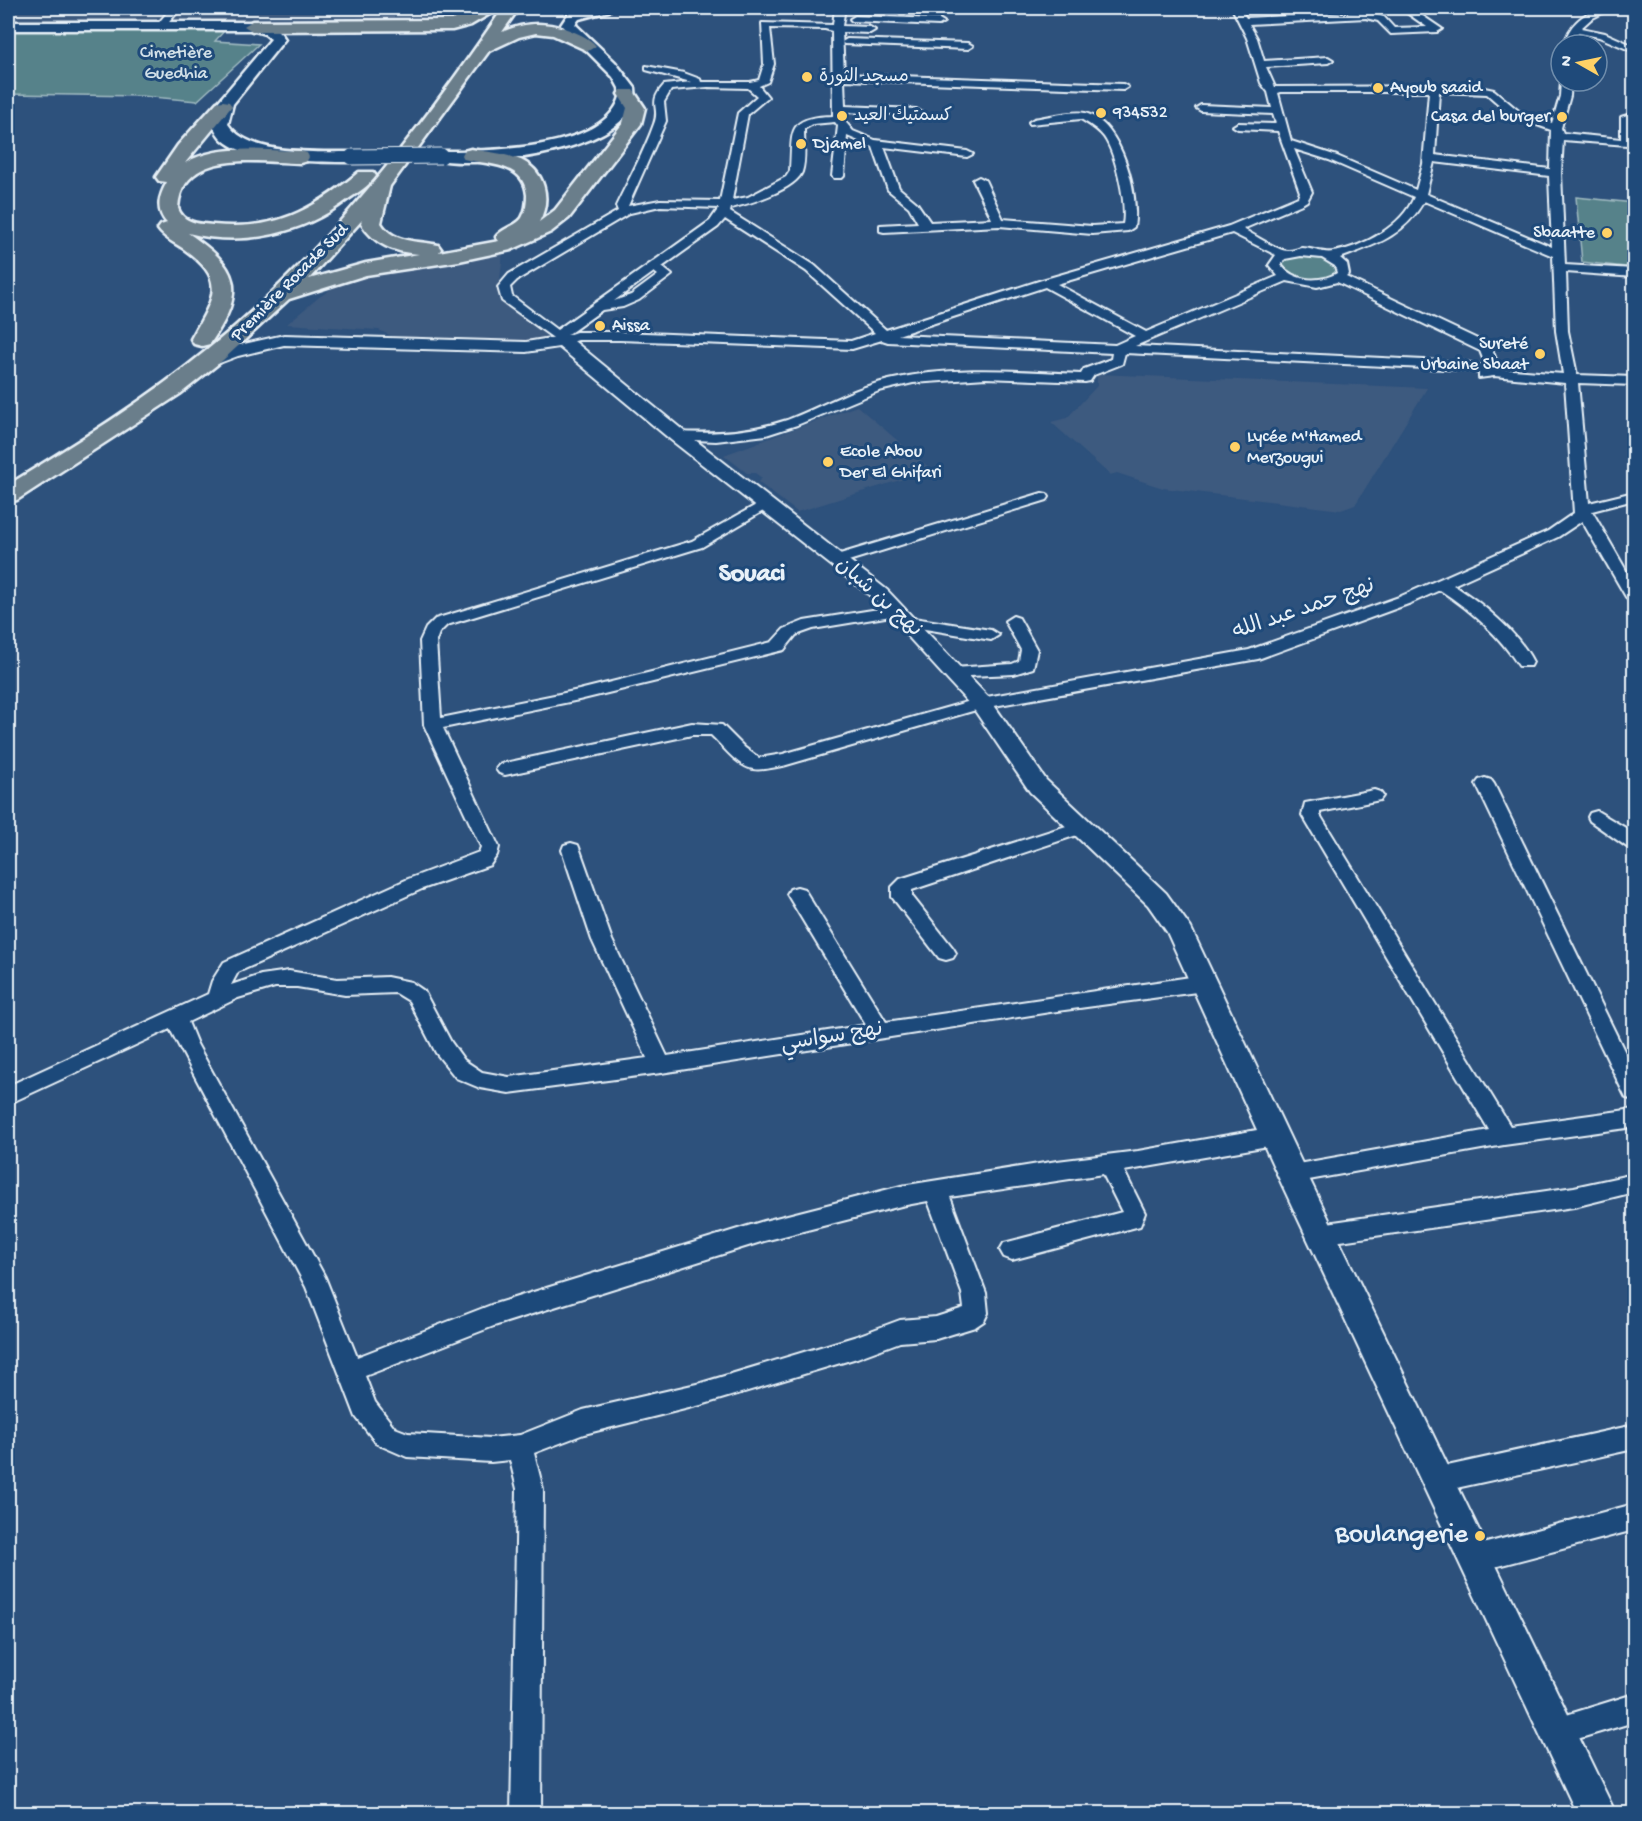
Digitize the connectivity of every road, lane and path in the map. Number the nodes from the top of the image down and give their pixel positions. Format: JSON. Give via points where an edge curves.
{"nodes":[{"id":1,"x":176,"y":8,"type":"edge"},
{"id":2,"x":492,"y":8,"type":"edge"},
{"id":3,"x":511,"y":8,"type":"edge"},
{"id":4,"x":603,"y":8,"type":"edge"},
{"id":5,"x":1236,"y":8,"type":"edge"},
{"id":6,"x":1338,"y":8,"type":"edge"},
{"id":7,"x":1373,"y":8,"type":"edge"},
{"id":8,"x":1404,"y":8,"type":"edge"},
{"id":9,"x":1607,"y":8,"type":"edge"},
{"id":10,"x":583,"y":12,"type":"junction"},
{"id":11,"x":1348,"y":16,"type":"junction"},
{"id":12,"x":837,"y":18,"type":"edge"},
{"id":13,"x":1381,"y":19,"type":"junction"},
{"id":14,"x":1243,"y":21,"type":"junction"},
{"id":15,"x":939,"y":22,"type":"dead end"},
{"id":16,"x":8,"y":26,"type":"edge"},
{"id":17,"x":161,"y":26,"type":"junction"},
{"id":18,"x":252,"y":26,"type":"junction"},
{"id":19,"x":870,"y":30,"type":"dead end"},
{"id":20,"x":1575,"y":30,"type":"junction"},
{"id":21,"x":1574,"y":33,"type":"edge"},
{"id":22,"x":278,"y":39,"type":"junction"},
{"id":23,"x":836,"y":42,"type":"junction"},
{"id":24,"x":469,"y":44,"type":"junction"},
{"id":25,"x":588,"y":46,"type":"junction"},
{"id":26,"x":968,"y":46,"type":"dead end"},
{"id":27,"x":1635,"y":49,"type":"edge"},
{"id":28,"x":1328,"y":60,"type":"dead end"},
{"id":29,"x":1261,"y":64,"type":"junction"},
{"id":30,"x":650,"y":68,"type":"dead end"},
{"id":31,"x":842,"y":69,"type":"junction"},
{"id":32,"x":442,"y":75,"type":"dead end"},
{"id":33,"x":750,"y":85,"type":"junction"},
{"id":34,"x":704,"y":86,"type":"junction"},
{"id":35,"x":1123,"y":87,"type":"dead end"},
{"id":36,"x":1434,"y":88,"type":"junction"},
{"id":37,"x":1273,"y":92,"type":"junction"},
{"id":38,"x":1565,"y":93,"type":"edge"},
{"id":39,"x":627,"y":94,"type":"junction"},
{"id":40,"x":223,"y":106,"type":"junction"},
{"id":41,"x":1201,"y":108,"type":"dead end"},
{"id":42,"x":1279,"y":111,"type":"junction"},
{"id":43,"x":916,"y":112,"type":"dead end"},
{"id":44,"x":1635,"y":116,"type":"edge"},
{"id":45,"x":840,"y":118,"type":"junction"},
{"id":46,"x":1034,"y":122,"type":"dead end"},
{"id":47,"x":1238,"y":126,"type":"dead end"},
{"id":48,"x":1283,"y":128,"type":"junction"},
{"id":49,"x":1557,"y":132,"type":"junction"},
{"id":50,"x":394,"y":139,"type":"dead end"},
{"id":51,"x":876,"y":143,"type":"junction"},
{"id":52,"x":1286,"y":143,"type":"junction"},
{"id":53,"x":966,"y":154,"type":"dead end"},
{"id":54,"x":471,"y":155,"type":"junction"},
{"id":55,"x":300,"y":156,"type":"junction"},
{"id":56,"x":1428,"y":158,"type":"junction"},
{"id":57,"x":1555,"y":173,"type":"junction"},
{"id":58,"x":838,"y":176,"type":"dead end"},
{"id":59,"x":979,"y":180,"type":"dead end"},
{"id":60,"x":374,"y":182,"type":"junction"},
{"id":61,"x":1421,"y":198,"type":"junction"},
{"id":62,"x":725,"y":209,"type":"junction"},
{"id":63,"x":624,"y":212,"type":"junction"},
{"id":64,"x":999,"y":222,"type":"junction"},
{"id":65,"x":926,"y":226,"type":"junction"},
{"id":66,"x":884,"y":228,"type":"dead end"},
{"id":67,"x":1233,"y":229,"type":"junction"},
{"id":68,"x":1285,"y":255,"type":"junction"},
{"id":69,"x":1330,"y":258,"type":"junction"},
{"id":70,"x":1560,"y":261,"type":"junction"},
{"id":71,"x":1635,"y":273,"type":"edge"},
{"id":72,"x":1287,"y":277,"type":"junction"},
{"id":73,"x":1338,"y":278,"type":"junction"},
{"id":74,"x":1046,"y":283,"type":"junction"},
{"id":75,"x":280,"y":296,"type":"junction"},
{"id":76,"x":260,"y":315,"type":"junction"},
{"id":77,"x":881,"y":336,"type":"junction"},
{"id":78,"x":1146,"y":337,"type":"junction"},
{"id":79,"x":202,"y":339,"type":"junction"},
{"id":80,"x":560,"y":339,"type":"junction"},
{"id":81,"x":284,"y":340,"type":"junction"},
{"id":82,"x":1119,"y":348,"type":"junction"},
{"id":83,"x":192,"y":360,"type":"junction"},
{"id":84,"x":1494,"y":372,"type":"junction"},
{"id":85,"x":154,"y":376,"type":"dead end"},
{"id":86,"x":1571,"y":379,"type":"junction"},
{"id":87,"x":1635,"y":381,"type":"edge"},
{"id":88,"x":764,"y":431,"type":"junction"},
{"id":89,"x":678,"y":436,"type":"junction"},
{"id":90,"x":705,"y":457,"type":"junction"},
{"id":91,"x":8,"y":474,"type":"edge"},
{"id":92,"x":8,"y":495,"type":"edge"},
{"id":93,"x":1635,"y":496,"type":"edge"},
{"id":94,"x":1042,"y":497,"type":"dead end"},
{"id":95,"x":765,"y":504,"type":"junction"},
{"id":96,"x":1583,"y":508,"type":"junction"},
{"id":97,"x":836,"y":560,"type":"junction"},
{"id":98,"x":1441,"y":584,"type":"junction"},
{"id":99,"x":1635,"y":597,"type":"edge"},
{"id":100,"x":902,"y":616,"type":"junction"},
{"id":101,"x":1013,"y":621,"type":"dead end"},
{"id":102,"x":991,"y":635,"type":"dead end"},
{"id":103,"x":1525,"y":662,"type":"dead end"},
{"id":104,"x":953,"y":673,"type":"junction"},
{"id":105,"x":981,"y":703,"type":"junction"},
{"id":106,"x":433,"y":725,"type":"junction"},
{"id":107,"x":505,"y":769,"type":"dead end"},
{"id":108,"x":1485,"y":784,"type":"dead end"},
{"id":109,"x":1374,"y":796,"type":"dead end"},
{"id":110,"x":1597,"y":817,"type":"dead end"},
{"id":111,"x":1082,"y":827,"type":"junction"},
{"id":112,"x":1635,"y":842,"type":"edge"},
{"id":113,"x":571,"y":850,"type":"dead end"},
{"id":114,"x":797,"y":894,"type":"dead end"},
{"id":115,"x":946,"y":953,"type":"dead end"},
{"id":116,"x":1204,"y":983,"type":"junction"},
{"id":117,"x":217,"y":999,"type":"junction"},
{"id":118,"x":176,"y":1018,"type":"junction"},
{"id":119,"x":881,"y":1031,"type":"junction"},
{"id":120,"x":661,"y":1065,"type":"junction"},
{"id":121,"x":1635,"y":1092,"type":"edge"},
{"id":122,"x":8,"y":1095,"type":"edge"},
{"id":123,"x":1635,"y":1118,"type":"edge"},
{"id":124,"x":1274,"y":1136,"type":"junction"},
{"id":125,"x":1504,"y":1136,"type":"junction"},
{"id":126,"x":1109,"y":1164,"type":"junction"},
{"id":127,"x":1292,"y":1174,"type":"junction"},
{"id":128,"x":1635,"y":1183,"type":"edge"},
{"id":129,"x":936,"y":1191,"type":"junction"},
{"id":130,"x":1320,"y":1234,"type":"junction"},
{"id":131,"x":1012,"y":1250,"type":"dead end"},
{"id":132,"x":352,"y":1370,"type":"junction"},
{"id":133,"x":1635,"y":1437,"type":"edge"},
{"id":134,"x":520,"y":1447,"type":"junction"},
{"id":135,"x":1438,"y":1480,"type":"junction"},
{"id":136,"x":1635,"y":1517,"type":"edge"},
{"id":137,"x":1475,"y":1559,"type":"junction"},
{"id":138,"x":1635,"y":1708,"type":"edge"},
{"id":139,"x":1557,"y":1731,"type":"junction"},
{"id":140,"x":526,"y":1814,"type":"edge"},
{"id":141,"x":1597,"y":1814,"type":"edge"}],
"edges":[{"from":1,"to":17,"type":"street"},
{"from":2,"to":18,"type":"highway","via":[[453,25]]},
{"from":2,"to":24,"type":"highway","name":"Première Rocade Sud"},
{"from":3,"to":10,"type":"highway","via":[[517,19],[528,21]]},
{"from":3,"to":24,"type":"highway","name":"Première Rocade Sud"},
{"from":4,"to":10,"type":"main road"},
{"from":5,"to":14,"type":"street"},
{"from":6,"to":11,"type":"street"},
{"from":7,"to":13,"type":"street"},
{"from":8,"to":13,"type":"street","via":[[1437,29],[1391,31]]},
{"from":9,"to":20,"type":"street","via":[[1584,18]]},
{"from":10,"to":25,"type":"main road","via":[[568,25]]},
{"from":11,"to":13,"type":"street"},
{"from":11,"to":14,"type":"street"},
{"from":12,"to":15,"type":"street"},
{"from":12,"to":19,"type":"street"},
{"from":12,"to":23,"type":"street"},
{"from":12,"to":33,"type":"street","via":[[826,26],[765,25],[769,64],[763,82]]},
{"from":14,"to":29,"type":"street"},
{"from":16,"to":17,"type":"main road"},
{"from":17,"to":18,"type":"main road"},
{"from":18,"to":22,"type":"main road","via":[[275,33]]},
{"from":20,"to":21,"type":"street"},
{"from":20,"to":27,"type":"street","via":[[1611,38]]},
{"from":22,"to":24,"type":"highway","via":[[305,29],[428,28],[452,30]]},
{"from":22,"to":40,"type":"main road"},
{"from":23,"to":26,"type":"street"},
{"from":23,"to":31,"type":"street"},
{"from":24,"to":25,"type":"highway","via":[[540,27],[557,29]]},
{"from":24,"to":32,"type":"highway","name":"Première Rocade Sud"},
{"from":24,"to":60,"type":"highway","name":"Première Rocade Sud","via":[[420,138]]},
{"from":25,"to":39,"type":"main road","via":[[616,71]]},
{"from":28,"to":29,"type":"street"},
{"from":29,"to":37,"type":"street"},
{"from":30,"to":34,"type":"street","via":[[684,75]]},
{"from":31,"to":35,"type":"street"},
{"from":31,"to":45,"type":"street"},
{"from":33,"to":34,"type":"street"},
{"from":33,"to":62,"type":"street","via":[[763,97],[743,112]]},
{"from":34,"to":63,"type":"street","via":[[664,90],[659,102],[661,121],[622,206]]},
{"from":36,"to":37,"type":"street"},
{"from":36,"to":49,"type":"street","via":[[1490,92],[1516,114]]},
{"from":36,"to":56,"type":"street"},
{"from":37,"to":42,"type":"street"},
{"from":38,"to":49,"type":"street"},
{"from":39,"to":54,"type":"main road","via":[[619,114],[588,135],[555,146]]},
{"from":39,"to":75,"type":"highway","via":[[637,108],[632,124],[549,226],[499,247],[352,272]]},
{"from":40,"to":55,"type":"main road","via":[[219,123],[226,135],[249,147]]},
{"from":40,"to":79,"type":"highway","via":[[174,165],[155,198],[153,210],[163,225],[202,252],[223,276],[224,294],[219,311]]},
{"from":41,"to":42,"type":"street"},
{"from":42,"to":48,"type":"street"},
{"from":43,"to":45,"type":"street"},
{"from":44,"to":49,"type":"street","via":[[1626,117],[1627,140],[1623,143]]},
{"from":45,"to":51,"type":"street","via":[[849,133]]},
{"from":45,"to":58,"type":"street"},
{"from":45,"to":62,"type":"street","via":[[802,124],[798,167],[790,179]]},
{"from":46,"to":64,"type":"street","via":[[1083,116],[1107,134],[1129,201],[1130,224],[1122,229],[1092,230]]},
{"from":47,"to":48,"type":"street"},
{"from":48,"to":52,"type":"street"},
{"from":49,"to":57,"type":"street"},
{"from":50,"to":60,"type":"highway","name":"Première Rocade Sud"},
{"from":51,"to":53,"type":"street"},
{"from":51,"to":65,"type":"street","via":[[894,190],[913,205]]},
{"from":52,"to":61,"type":"street","via":[[1333,158]]},
{"from":52,"to":67,"type":"street","via":[[1305,187],[1303,199]]},
{"from":54,"to":55,"type":"main road","bridge":true},
{"from":54,"to":60,"type":"highway","via":[[515,164],[531,176],[537,201],[535,212],[519,231],[500,240],[452,248],[389,242],[375,232],[371,223]]},
{"from":55,"to":60,"type":"highway","via":[[228,157],[198,163],[182,172],[169,196],[168,210],[179,223],[207,231],[253,232],[300,222]]},
{"from":56,"to":57,"type":"street"},
{"from":56,"to":61,"type":"street"},
{"from":57,"to":70,"type":"street"},
{"from":59,"to":64,"type":"street"},
{"from":60,"to":75,"type":"highway","name":"Première Rocade Sud","via":[[334,242]]},
{"from":60,"to":79,"type":"highway","name":"Première Rocade Sud"},
{"from":61,"to":69,"type":"street","via":[[1397,228]]},
{"from":61,"to":70,"type":"street"},
{"from":62,"to":63,"type":"street","via":[[660,203]]},
{"from":62,"to":77,"type":"street","via":[[810,268]]},
{"from":62,"to":80,"type":"street","via":[[714,224],[653,266],[666,275],[628,303],[598,306]]},
{"from":63,"to":80,"type":"street","via":[[513,277],[504,287],[506,298]]},
{"from":64,"to":65,"type":"street"},
{"from":65,"to":66,"type":"street"},
{"from":67,"to":68,"type":"street"},
{"from":67,"to":74,"type":"street"},
{"from":68,"to":69,"type":"street","via":[[1313,252]]},
{"from":68,"to":72,"type":"street","via":[[1275,265]]},
{"from":69,"to":73,"type":"street","via":[[1344,269]]},
{"from":70,"to":71,"type":"street"},
{"from":70,"to":86,"type":"street","via":[[1562,331]]},
{"from":72,"to":73,"type":"street","via":[[1319,283]]},
{"from":72,"to":78,"type":"street"},
{"from":73,"to":84,"type":"street","via":[[1485,348]]},
{"from":74,"to":77,"type":"street"},
{"from":74,"to":78,"type":"street"},
{"from":75,"to":76,"type":"highway","name":"Première Rocade Sud"},
{"from":76,"to":81,"type":"street","via":[[263,327]]},
{"from":76,"to":83,"type":"highway","name":"Première Rocade Sud"},
{"from":77,"to":80,"type":"street","via":[[837,346],[620,336]]},
{"from":77,"to":82,"type":"street"},
{"from":78,"to":82,"type":"street"},
{"from":79,"to":83,"type":"highway","name":"Première Rocade Sud"},
{"from":80,"to":81,"type":"street","via":[[526,347]]},
{"from":80,"to":89,"type":"street","name":"نهج بن شبان"},
{"from":81,"to":83,"type":"street"},
{"from":82,"to":84,"type":"street","via":[[1431,364],[1457,376]]},
{"from":82,"to":88,"type":"street","via":[[1117,361],[1089,372],[1084,378],[976,375],[910,379]]},
{"from":83,"to":92,"type":"highway","name":"Première Rocade Sud","via":[[104,436]]},
{"from":84,"to":86,"type":"street"},
{"from":85,"to":91,"type":"highway","via":[[87,425]]},
{"from":86,"to":87,"type":"street"},
{"from":86,"to":96,"type":"street"},
{"from":88,"to":89,"type":"street","via":[[709,438]]},
{"from":88,"to":90,"type":"street"},
{"from":89,"to":90,"type":"street","name":"نهج بن شبان"},
{"from":90,"to":95,"type":"street","name":"نهج بن شبان"},
{"from":93,"to":96,"type":"street"},
{"from":94,"to":97,"type":"street"},
{"from":95,"to":97,"type":"street","name":"نهج بن شبان"},
{"from":95,"to":106,"type":"street","via":[[697,544],[441,622],[428,641]]},
{"from":96,"to":98,"type":"street","name":"نهج حمد عبد الله","via":[[1581,515],[1554,534]]},
{"from":96,"to":99,"type":"street"},
{"from":97,"to":100,"type":"street","name":"نهج بن شبان"},
{"from":98,"to":103,"type":"street","via":[[1471,603],[1520,652]]},
{"from":98,"to":105,"type":"street","name":"نهج حمد عبد الله","via":[[1252,655]]},
{"from":100,"to":102,"type":"street"},
{"from":100,"to":104,"type":"street","name":"نهج بن شبان"},
{"from":100,"to":106,"type":"street","via":[[831,621],[797,629],[778,646],[693,669]]},
{"from":101,"to":104,"type":"street","via":[[1029,650],[1027,664],[1014,669]]},
{"from":104,"to":105,"type":"street","name":"نهج بن شبان"},
{"from":105,"to":107,"type":"street","name":"نهج حمد عبد الله","via":[[884,733],[756,764],[711,728]]},
{"from":105,"to":111,"type":"street","name":"نهج بن شبان","via":[[1038,786]]},
{"from":106,"to":117,"type":"street","via":[[490,847],[488,855],[231,967]]},
{"from":108,"to":121,"type":"street"},
{"from":109,"to":125,"type":"street","via":[[1311,807],[1311,815]]},
{"from":110,"to":112,"type":"street"},
{"from":111,"to":115,"type":"street","via":[[902,887],[902,897]]},
{"from":111,"to":116,"type":"street","name":"نهج بن شبان","via":[[1157,899],[1178,928]]},
{"from":113,"to":120,"type":"street","via":[[602,940]]},
{"from":114,"to":119,"type":"street"},
{"from":116,"to":119,"type":"street","name":"نهج سواسي"},
{"from":116,"to":124,"type":"street","name":"نهج بن شبان"},
{"from":117,"to":118,"type":"street"},
{"from":117,"to":120,"type":"street","name":"نهج سواسي","via":[[286,979],[350,988],[398,984],[410,987],[451,1058],[463,1072],[487,1082],[537,1083]]},
{"from":118,"to":122,"type":"street"},
{"from":118,"to":132,"type":"street","via":[[317,1284]]},
{"from":119,"to":120,"type":"street","name":"نهج سواسي"},
{"from":123,"to":125,"type":"street"},
{"from":124,"to":126,"type":"street"},
{"from":124,"to":127,"type":"street","name":"نهج بن شبان"},
{"from":125,"to":127,"type":"street"},
{"from":126,"to":129,"type":"street"},
{"from":126,"to":131,"type":"street","via":[[1129,1200],[1132,1219]]},
{"from":127,"to":130,"type":"street","name":"نهج بن شبان"},
{"from":128,"to":130,"type":"street","via":[[1574,1197]]},
{"from":129,"to":132,"type":"street","via":[[901,1196],[764,1231],[491,1316]]},
{"from":129,"to":134,"type":"street","via":[[974,1293],[976,1313],[936,1328],[900,1331],[701,1395],[583,1422]]},
{"from":130,"to":135,"type":"street","name":"نهج بن شبان"},
{"from":132,"to":134,"type":"street","via":[[365,1409],[386,1436],[407,1445],[442,1448]]},
{"from":133,"to":135,"type":"street"},
{"from":134,"to":140,"type":"street","via":[[530,1489]]},
{"from":135,"to":137,"type":"street","name":"نهج بن شبان"},
{"from":136,"to":137,"type":"street"},
{"from":137,"to":139,"type":"street","name":"نهج بن شبان"},
{"from":138,"to":139,"type":"street"},
{"from":139,"to":141,"type":"street","name":"نهج بن شبان"}]}
